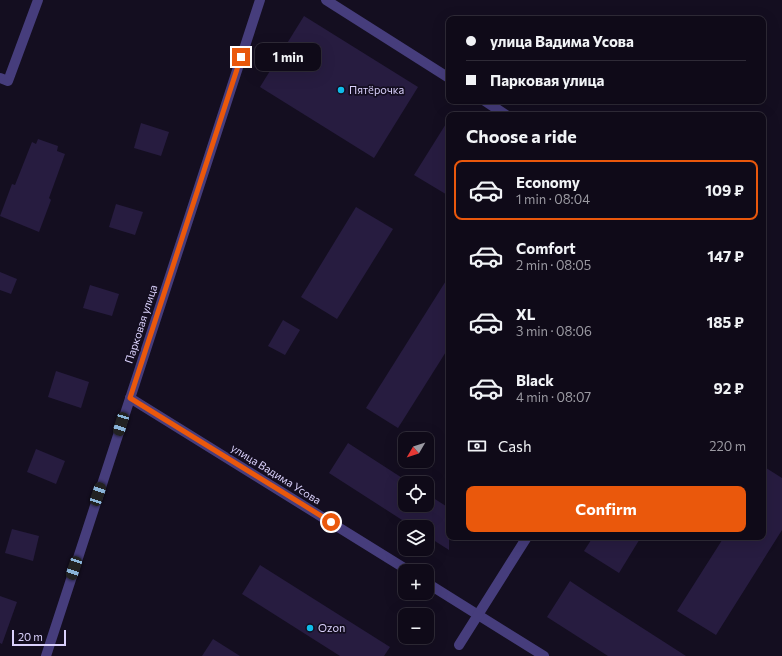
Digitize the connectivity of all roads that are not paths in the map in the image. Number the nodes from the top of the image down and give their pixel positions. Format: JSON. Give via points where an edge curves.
{"nodes":[{"id":1,"x":38,"y":0,"type":"edge"},
{"id":2,"x":260,"y":0,"type":"edge"},
{"id":3,"x":326,"y":0,"type":"edge"},
{"id":4,"x":446,"y":76,"type":"edge"},
{"id":5,"x":0,"y":78,"type":"edge"},
{"id":6,"x":490,"y":104,"type":"edge"},
{"id":7,"x":502,"y":112,"type":"edge"},
{"id":8,"x":130,"y":398,"type":"junction"},
{"id":9,"x":525,"y":540,"type":"edge"},
{"id":10,"x":398,"y":565,"type":"edge"},
{"id":11,"x":434,"y":586,"type":"edge"},
{"id":12,"x":478,"y":614,"type":"junction"},
{"id":13,"x":459,"y":645,"type":"dead end"},
{"id":14,"x":46,"y":656,"type":"edge"},
{"id":15,"x":544,"y":656,"type":"edge"}],
"edges":[{"from":1,"to":5,"type":"street","via":[[8,81]]},
{"from":2,"to":8,"type":"street","name":"Парковая улица"},
{"from":3,"to":4,"type":"street"},
{"from":6,"to":7,"type":"street"},
{"from":8,"to":10,"type":"street","name":"улица Вадима Усова"},
{"from":8,"to":14,"type":"street","name":"Парковая улица"},
{"from":9,"to":12,"type":"street"},
{"from":11,"to":12,"type":"street"},
{"from":12,"to":13,"type":"street"},
{"from":12,"to":15,"type":"street"}]}
